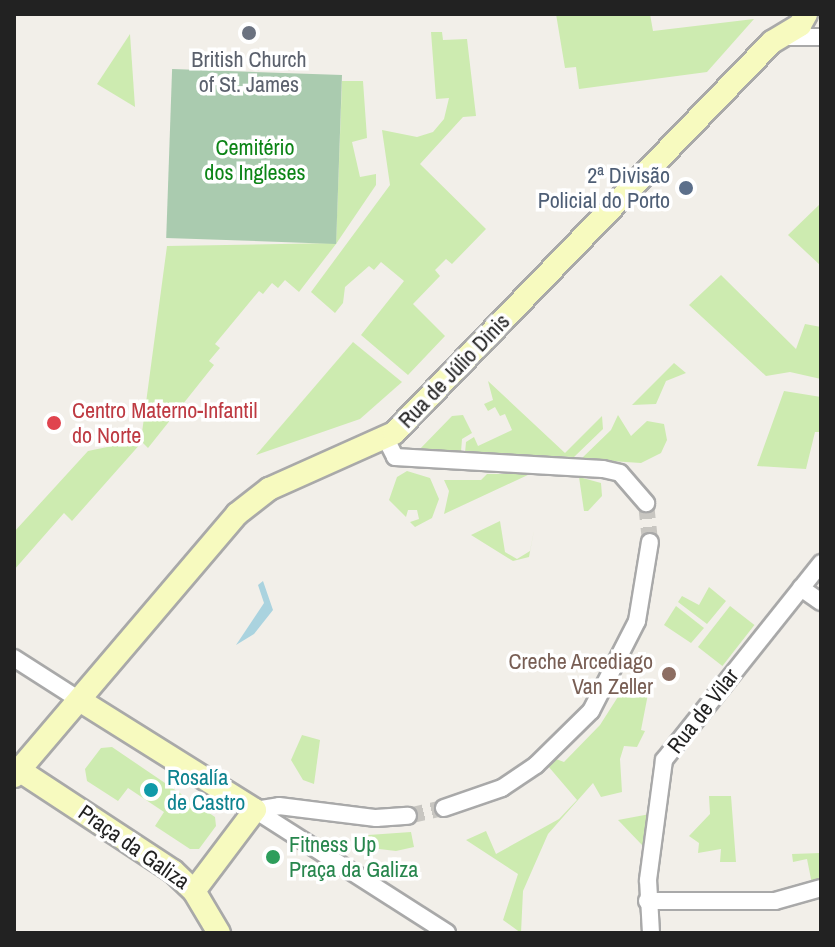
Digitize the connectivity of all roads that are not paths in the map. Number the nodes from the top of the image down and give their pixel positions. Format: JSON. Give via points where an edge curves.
{"nodes":[{"id":1,"x":785,"y":14,"type":"edge"},
{"id":2,"x":806,"y":14,"type":"edge"},
{"id":3,"x":778,"y":37,"type":"junction"},
{"id":4,"x":821,"y":37,"type":"edge"},
{"id":5,"x":390,"y":448,"type":"junction"},
{"id":6,"x":646,"y":503,"type":"tunnel mouth"},
{"id":7,"x":650,"y":542,"type":"tunnel mouth"},
{"id":8,"x":821,"y":563,"type":"edge"},
{"id":9,"x":801,"y":588,"type":"junction"},
{"id":10,"x":821,"y":602,"type":"edge"},
{"id":11,"x":14,"y":658,"type":"edge"},
{"id":12,"x":81,"y":701,"type":"junction"},
{"id":13,"x":16,"y":773,"type":"edge"},
{"id":14,"x":444,"y":808,"type":"tunnel mouth"},
{"id":15,"x":255,"y":810,"type":"junction"},
{"id":16,"x":408,"y":816,"type":"tunnel mouth"},
{"id":17,"x":821,"y":888,"type":"edge"},
{"id":18,"x":194,"y":891,"type":"junction"},
{"id":19,"x":647,"y":901,"type":"junction"},
{"id":20,"x":219,"y":933,"type":"edge"},
{"id":21,"x":447,"y":933,"type":"edge"},
{"id":22,"x":651,"y":933,"type":"edge"}],
"edges":[{"from":1,"to":3,"type":"main road"},
{"from":2,"to":3,"type":"main road","name":"Rua de Júlio Dinis","via":[[800,25]]},
{"from":3,"to":4,"type":"street"},
{"from":3,"to":5,"type":"main road","name":"Rua de Júlio Dinis"},
{"from":5,"to":6,"type":"street","via":[[603,469],[620,473]]},
{"from":5,"to":12,"type":"main road","name":"Rua de Júlio Dinis","via":[[250,501]]},
{"from":7,"to":14,"type":"street","via":[[637,621],[591,711],[536,765],[502,788]]},
{"from":8,"to":9,"type":"street","name":"Rua de Vilar"},
{"from":9,"to":10,"type":"street"},
{"from":9,"to":19,"type":"street","name":"Rua de Vilar","via":[[664,760]]},
{"from":11,"to":12,"type":"street"},
{"from":12,"to":13,"type":"main road","name":"Rua de Júlio Dinis"},
{"from":12,"to":15,"type":"main road"},
{"from":13,"to":18,"type":"main road","name":"Praça da Galiza","via":[[173,871]]},
{"from":15,"to":16,"type":"street","via":[[279,806],[376,818]]},
{"from":15,"to":18,"type":"main road","name":"Praça da Galiza"},
{"from":15,"to":21,"type":"street"},
{"from":17,"to":19,"type":"street","via":[[775,901]]},
{"from":18,"to":20,"type":"main road"},
{"from":19,"to":22,"type":"street","name":"Rua de Vilar"}]}
